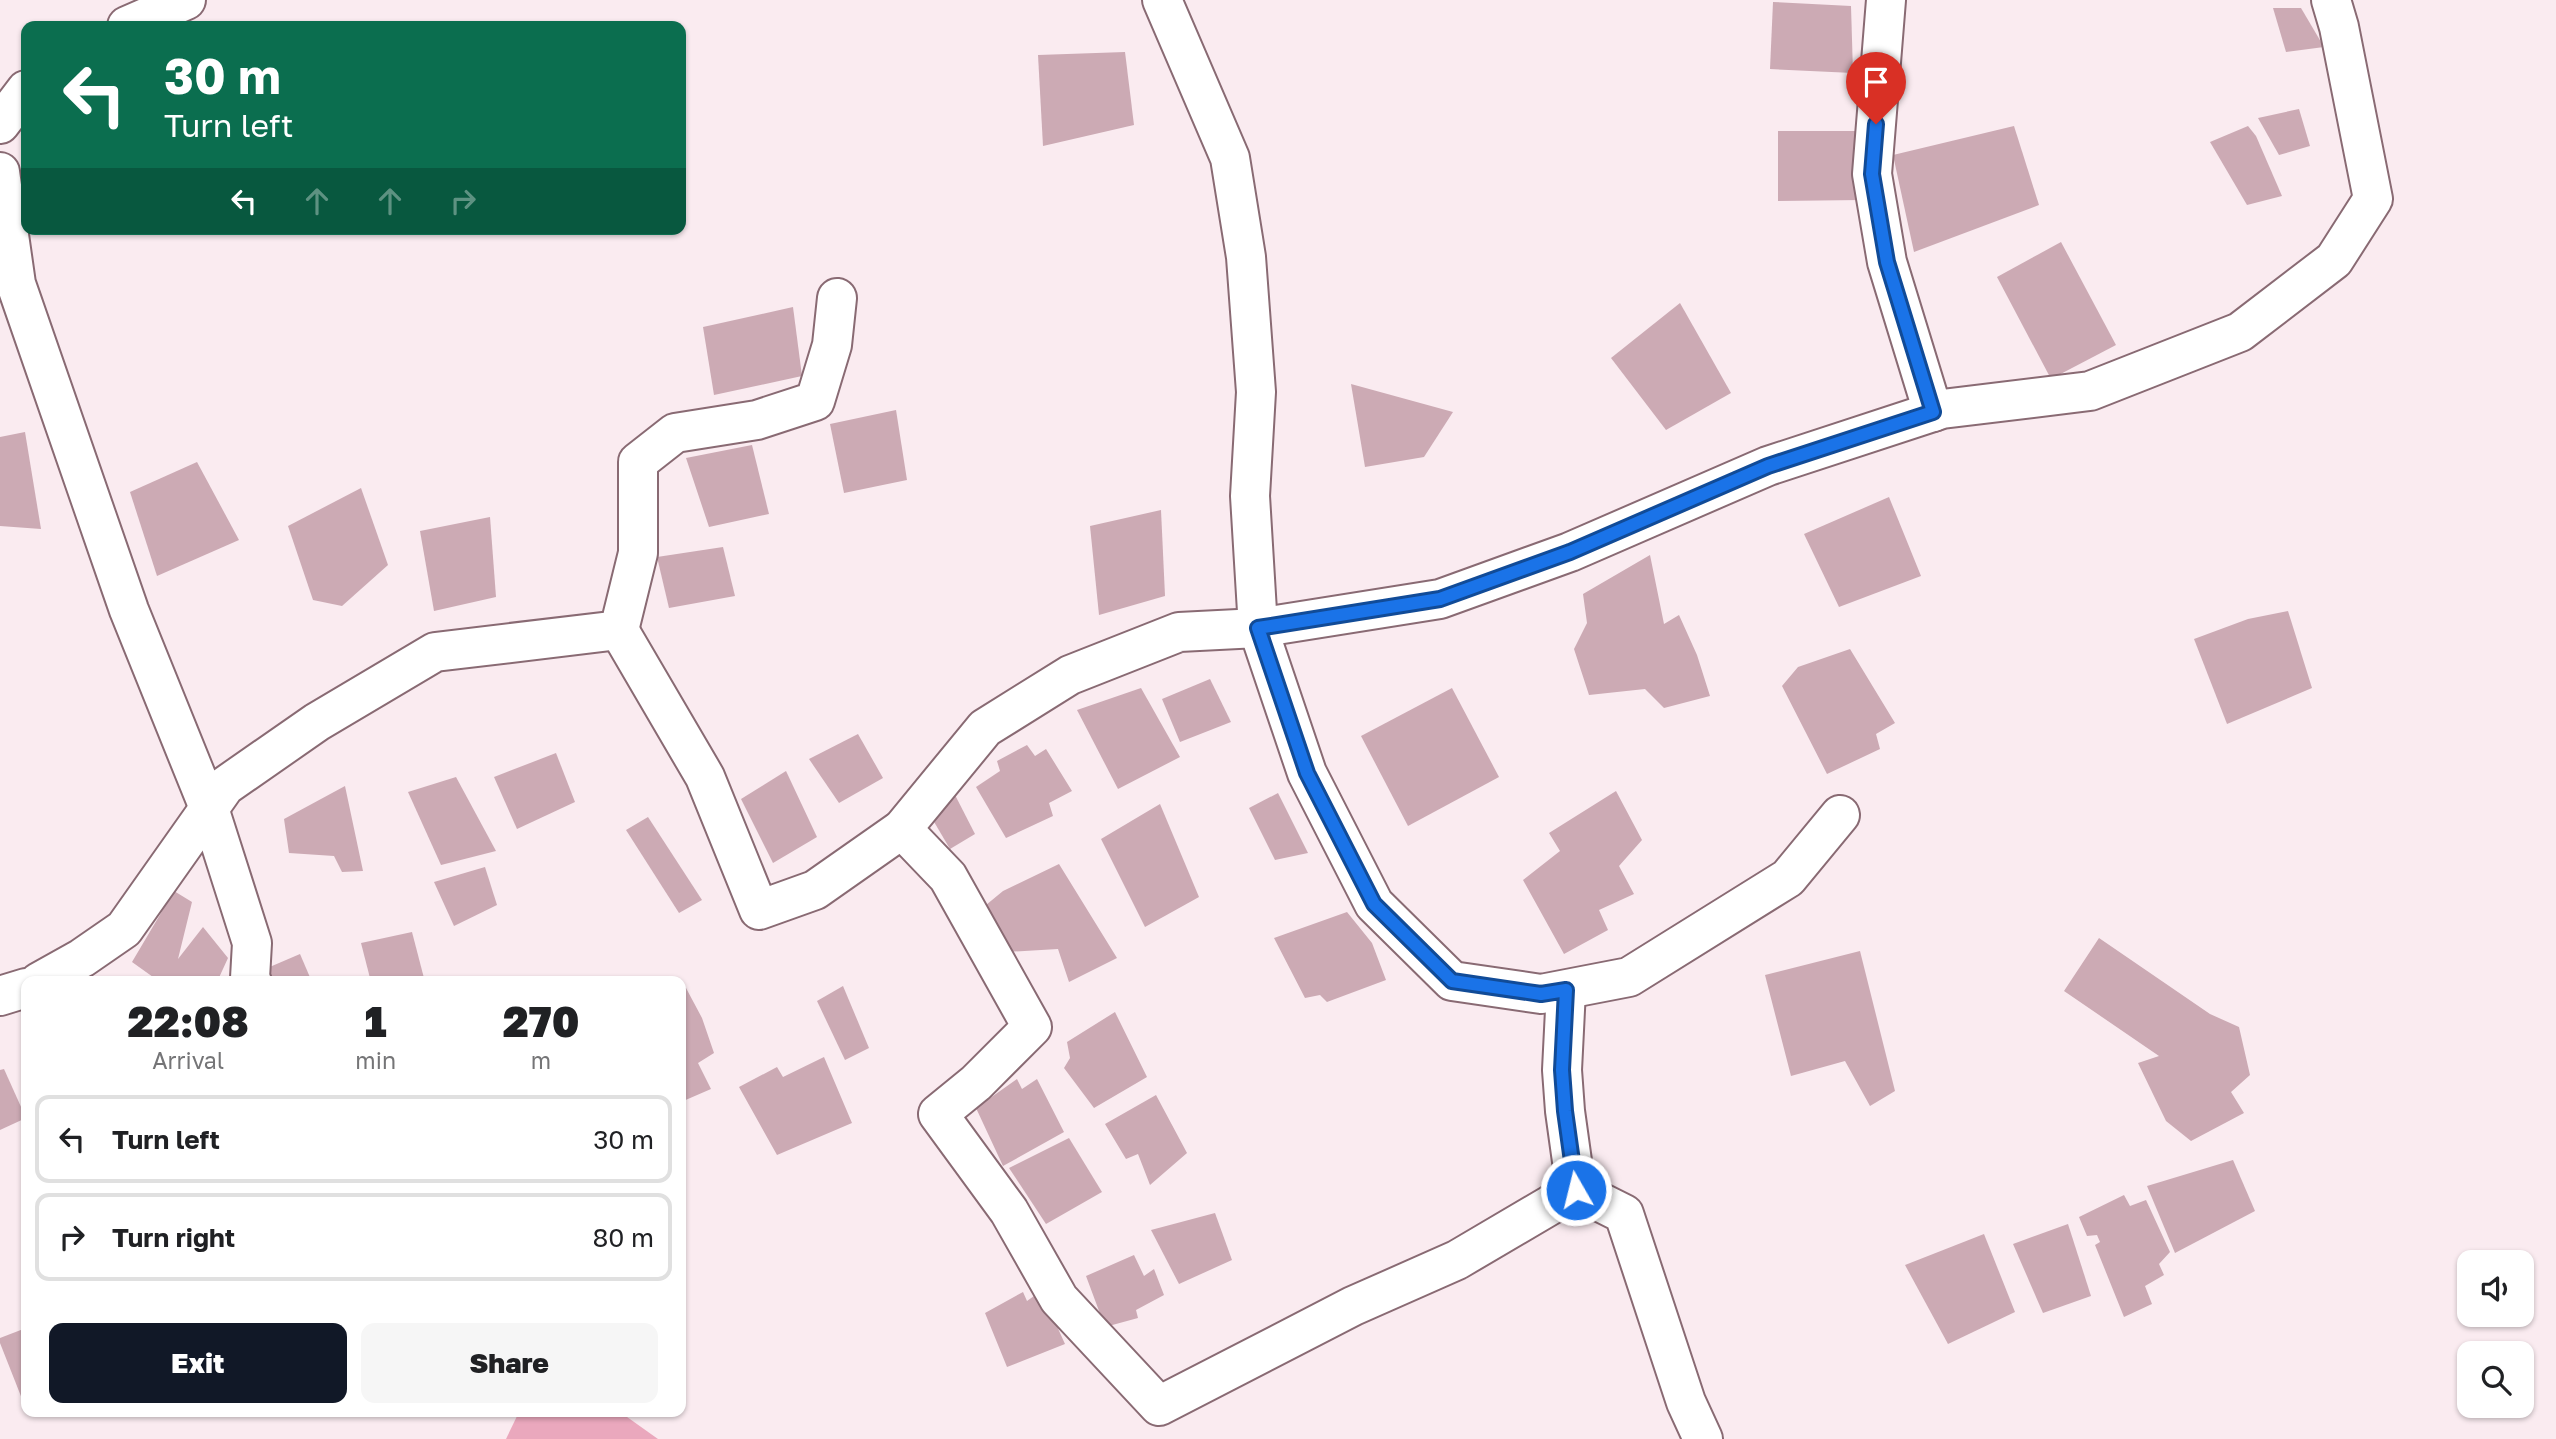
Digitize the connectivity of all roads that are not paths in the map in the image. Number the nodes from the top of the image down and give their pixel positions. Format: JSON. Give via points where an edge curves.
{"nodes":[{"id":1,"x":186,"y":0,"type":"edge"},
{"id":2,"x":1162,"y":0,"type":"edge"},
{"id":3,"x":1886,"y":0,"type":"edge"},
{"id":4,"x":2331,"y":0,"type":"edge"},
{"id":5,"x":138,"y":21,"type":"edge"},
{"id":6,"x":21,"y":97,"type":"edge"},
{"id":7,"x":0,"y":124,"type":"edge"},
{"id":8,"x":0,"y":172,"type":"edge"},
{"id":9,"x":837,"y":298,"type":"dead end"},
{"id":10,"x":1933,"y":412,"type":"junction"},
{"id":11,"x":1258,"y":628,"type":"junction"},
{"id":12,"x":619,"y":630,"type":"junction"},
{"id":13,"x":209,"y":808,"type":"junction"},
{"id":14,"x":1840,"y":815,"type":"dead end"},
{"id":15,"x":902,"y":829,"type":"junction"},
{"id":16,"x":49,"y":976,"type":"edge"},
{"id":17,"x":250,"y":976,"type":"edge"},
{"id":18,"x":21,"y":990,"type":"edge"},
{"id":19,"x":1566,"y":990,"type":"junction"},
{"id":20,"x":0,"y":996,"type":"edge"},
{"id":21,"x":1576,"y":1190,"type":"junction"},
{"id":22,"x":1703,"y":1439,"type":"edge"}],
"edges":[{"from":1,"to":5,"type":"street"},
{"from":2,"to":11,"type":"street","via":[[1230,158],[1246,257],[1256,392],[1250,496]]},
{"from":3,"to":10,"type":"street","via":[[1872,174],[1887,262]]},
{"from":4,"to":10,"type":"street","via":[[2373,199],[2334,260],[2241,332],[2090,391]]},
{"from":6,"to":7,"type":"street"},
{"from":8,"to":13,"type":"street","via":[[16,285],[129,610]]},
{"from":9,"to":12,"type":"street","via":[[832,345],[815,401],[757,419],[675,433],[638,462],[638,554]]},
{"from":10,"to":11,"type":"street","via":[[1768,466],[1570,552],[1440,599]]},
{"from":11,"to":15,"type":"street","via":[[1179,632],[1070,675],[985,728]]},
{"from":11,"to":19,"type":"street","via":[[1307,773],[1374,904],[1452,981],[1541,994]]},
{"from":12,"to":13,"type":"street","via":[[435,652],[297,736],[225,786]]},
{"from":12,"to":15,"type":"street","via":[[705,777],[759,910],[815,890]]},
{"from":13,"to":16,"type":"street","via":[[124,929]]},
{"from":13,"to":17,"type":"street","via":[[252,943]]},
{"from":14,"to":19,"type":"street","via":[[1788,878],[1629,976]]},
{"from":15,"to":21,"type":"street","via":[[948,877],[1032,1027],[938,1114],[1009,1211],[1059,1299],[1160,1406],[1353,1306],[1457,1260]]},
{"from":18,"to":20,"type":"street"},
{"from":19,"to":21,"type":"street","via":[[1562,1070]]},
{"from":21,"to":22,"type":"street","via":[[1624,1214],[1686,1402]]}]}
